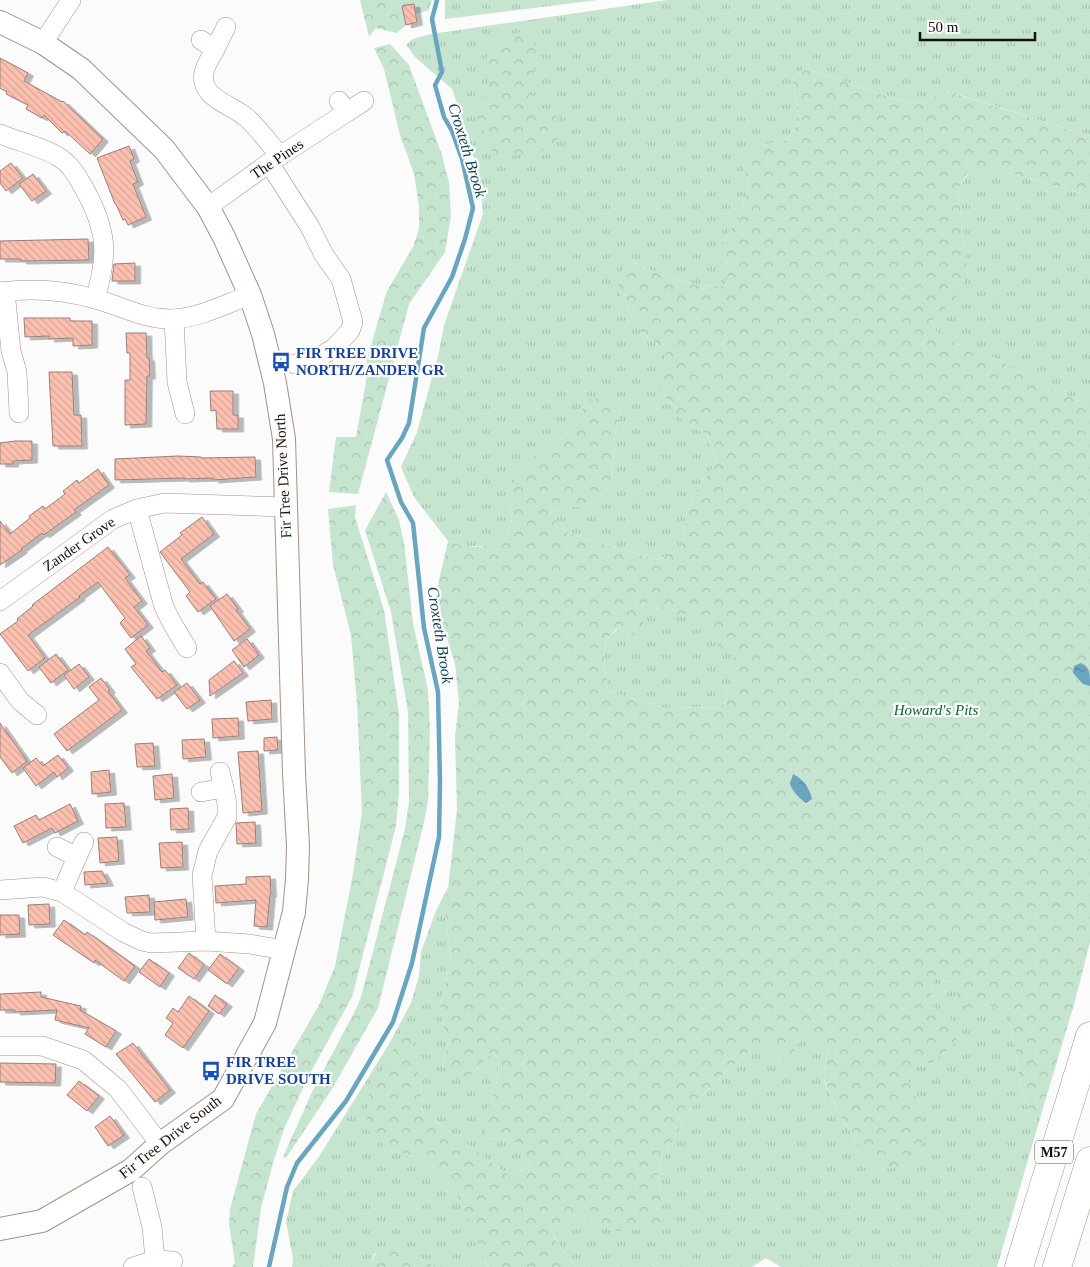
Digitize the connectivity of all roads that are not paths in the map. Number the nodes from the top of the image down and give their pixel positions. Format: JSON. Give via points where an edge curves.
{"nodes":[{"id":1,"x":71,"y":0,"type":"edge"},
{"id":2,"x":0,"y":22,"type":"edge"},
{"id":3,"x":226,"y":27,"type":"dead end"},
{"id":4,"x":43,"y":43,"type":"junction"},
{"id":5,"x":364,"y":101,"type":"dead end"},
{"id":6,"x":0,"y":134,"type":"edge"},
{"id":7,"x":274,"y":159,"type":"junction"},
{"id":8,"x":208,"y":207,"type":"junction"},
{"id":9,"x":2,"y":292,"type":"edge"},
{"id":10,"x":250,"y":295,"type":"junction"},
{"id":11,"x":95,"y":299,"type":"junction"},
{"id":12,"x":174,"y":319,"type":"junction"},
{"id":13,"x":294,"y":364,"type":"dead end"},
{"id":14,"x":19,"y":415,"type":"dead end"},
{"id":15,"x":185,"y":417,"type":"dead end"},
{"id":16,"x":286,"y":507,"type":"junction"},
{"id":17,"x":137,"y":509,"type":"junction"},
{"id":18,"x":0,"y":602,"type":"edge"},
{"id":19,"x":189,"y":650,"type":"dead end"},
{"id":20,"x":0,"y":673,"type":"edge"},
{"id":21,"x":39,"y":716,"type":"dead end"},
{"id":22,"x":201,"y":792,"type":"dead end"},
{"id":23,"x":57,"y":847,"type":"dead end"},
{"id":24,"x":0,"y":890,"type":"edge"},
{"id":25,"x":62,"y":892,"type":"junction"},
{"id":26,"x":206,"y":941,"type":"junction"},
{"id":27,"x":285,"y":950,"type":"junction"},
{"id":28,"x":1090,"y":1036,"type":"edge"},
{"id":29,"x":0,"y":1046,"type":"edge"},
{"id":30,"x":160,"y":1144,"type":"junction"},
{"id":31,"x":1090,"y":1161,"type":"edge"},
{"id":32,"x":142,"y":1187,"type":"dead end"},
{"id":33,"x":0,"y":1229,"type":"edge"},
{"id":34,"x":133,"y":1267,"type":"edge"},
{"id":35,"x":1019,"y":1267,"type":"edge"},
{"id":36,"x":1057,"y":1267,"type":"edge"}],
"edges":[{"from":1,"to":4,"type":"street"},
{"from":2,"to":4,"type":"street","name":"Fir Tree Drive North"},
{"from":3,"to":7,"type":"street","via":[[208,44],[203,80],[213,97],[246,117]]},
{"from":4,"to":8,"type":"street","name":"Fir Tree Drive North","via":[[81,68],[122,106],[164,149]]},
{"from":5,"to":7,"type":"street","name":"The Pines","via":[[343,106]]},
{"from":6,"to":11,"type":"street","via":[[58,157],[77,175],[93,204],[103,235],[104,264]]},
{"from":7,"to":8,"type":"street","name":"The Pines"},
{"from":7,"to":13,"type":"street","via":[[324,255],[341,279],[352,322],[350,331],[334,348],[318,358]]},
{"from":8,"to":10,"type":"street","name":"Fir Tree Drive North"},
{"from":9,"to":11,"type":"street","via":[[53,290]]},
{"from":9,"to":14,"type":"street","via":[[17,372]]},
{"from":10,"to":12,"type":"street","via":[[200,314]]},
{"from":10,"to":16,"type":"street","name":"Fir Tree Drive North","via":[[263,334],[280,410]]},
{"from":11,"to":12,"type":"street","via":[[135,314]]},
{"from":12,"to":15,"type":"street","via":[[178,382]]},
{"from":16,"to":17,"type":"street","name":"Zander Grove","via":[[164,503]]},
{"from":16,"to":27,"type":"street","name":"Fir Tree Drive North","via":[[298,846],[294,912]]},
{"from":17,"to":18,"type":"street","name":"Zander Grove","via":[[113,519]]},
{"from":17,"to":19,"type":"street","via":[[164,607]]},
{"from":20,"to":21,"type":"street","via":[[20,701]]},
{"from":22,"to":26,"type":"street","via":[[222,780],[227,804],[227,817],[208,851],[202,876]]},
{"from":23,"to":25,"type":"street","via":[[81,850]]},
{"from":24,"to":25,"type":"street","via":[[43,887]]},
{"from":25,"to":26,"type":"street","via":[[123,932],[142,940],[160,944]]},
{"from":26,"to":27,"type":"street"},
{"from":27,"to":30,"type":"street","name":"Fir Tree Drive South","via":[[265,1023],[223,1099]]},
{"from":28,"to":35,"type":"highway","number":"M57"},
{"from":29,"to":30,"type":"street","via":[[42,1046],[83,1060],[118,1090]]},
{"from":30,"to":33,"type":"street","name":"Fir Tree Drive South","via":[[131,1170],[42,1221]]},
{"from":31,"to":36,"type":"highway","number":"M57"},
{"from":32,"to":34,"type":"street","via":[[164,1260]]}]}
